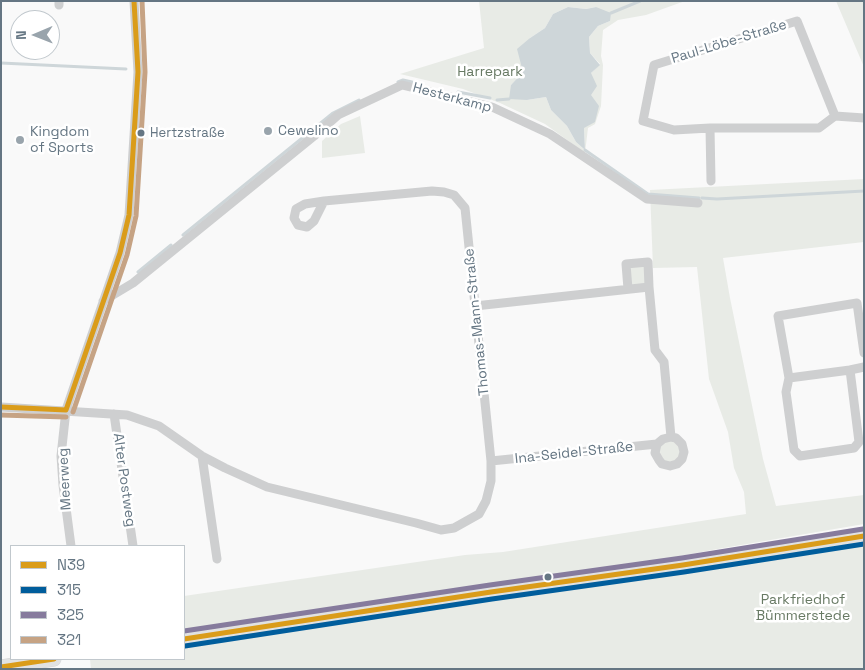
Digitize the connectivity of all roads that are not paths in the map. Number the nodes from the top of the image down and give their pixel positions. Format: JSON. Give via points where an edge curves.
{"nodes":[{"id":1,"x":134,"y":1,"type":"edge"},
{"id":2,"x":835,"y":116,"type":"junction"},
{"id":3,"x":864,"y":118,"type":"edge"},
{"id":4,"x":710,"y":128,"type":"junction"},
{"id":5,"x":711,"y":181,"type":"dead end"},
{"id":6,"x":324,"y":201,"type":"dead end"},
{"id":7,"x":698,"y":203,"type":"dead end"},
{"id":8,"x":650,"y":287,"type":"junction"},
{"id":9,"x":628,"y":288,"type":"junction"},
{"id":10,"x":103,"y":301,"type":"junction"},
{"id":11,"x":475,"y":306,"type":"junction"},
{"id":12,"x":864,"y":353,"type":"edge"},
{"id":13,"x":864,"y":367,"type":"edge"},
{"id":14,"x":850,"y":370,"type":"junction"},
{"id":15,"x":789,"y":378,"type":"junction"},
{"id":16,"x":1,"y":407,"type":"edge"},
{"id":17,"x":66,"y":410,"type":"junction"},
{"id":18,"x":114,"y":414,"type":"junction"},
{"id":19,"x":671,"y":437,"type":"junction"},
{"id":20,"x":657,"y":444,"type":"junction"},
{"id":21,"x":202,"y":456,"type":"junction"},
{"id":22,"x":491,"y":461,"type":"junction"},
{"id":23,"x":416,"y":522,"type":"joint"},
{"id":24,"x":864,"y":536,"type":"edge"},
{"id":25,"x":71,"y":545,"type":"edge"},
{"id":26,"x":133,"y":545,"type":"edge"},
{"id":27,"x":217,"y":559,"type":"dead end"},
{"id":28,"x":185,"y":639,"type":"edge"},
{"id":29,"x":47,"y":660,"type":"edge"},
{"id":30,"x":1,"y":667,"type":"edge"}],
"edges":[{"from":1,"to":10,"type":"street","name":"Meerweg","via":[[138,72],[129,215]]},
{"from":2,"to":3,"type":"street"},
{"from":2,"to":4,"type":"street","name":"Paul-Löbe-Straße","via":[[819,128]]},
{"from":2,"to":4,"type":"street","name":"Paul-Löbe-Straße","via":[[798,21],[654,65],[643,121],[674,130]]},
{"from":4,"to":5,"type":"street"},
{"from":6,"to":11,"type":"street","name":"Thomas-Mann-Straße","via":[[432,191],[454,196],[465,208]]},
{"from":7,"to":10,"type":"street","name":"Hesterkamp","via":[[647,199],[550,134],[492,107],[402,85],[338,115],[133,282]]},
{"from":8,"to":9,"type":"street"},
{"from":8,"to":9,"type":"street","via":[[648,262],[626,264]]},
{"from":8,"to":19,"type":"street","via":[[655,350],[664,362]]},
{"from":9,"to":11,"type":"street"},
{"from":10,"to":17,"type":"street","name":"Meerweg"},
{"from":11,"to":22,"type":"street","name":"Thomas-Mann-Straße"},
{"from":12,"to":15,"type":"street","via":[[857,303],[778,316]]},
{"from":13,"to":14,"type":"street"},
{"from":14,"to":15,"type":"street"},
{"from":14,"to":15,"type":"street","via":[[860,442],[854,448],[800,456],[794,450],[786,392]]},
{"from":16,"to":17,"type":"street","name":"Alter Postweg"},
{"from":17,"to":18,"type":"street","name":"Alter Postweg"},
{"from":17,"to":25,"type":"street","name":"Meerweg","via":[[61,456]]},
{"from":18,"to":21,"type":"street","name":"Alter Postweg","via":[[159,426]]},
{"from":18,"to":26,"type":"street","name":"Alter Postweg"},
{"from":19,"to":20,"type":"street","name":"Ina-Seidel-Straße"},
{"from":19,"to":20,"type":"street","via":[[682,444],[684,452],[677,464],[670,466],[658,460]]},
{"from":20,"to":22,"type":"street","name":"Ina-Seidel-Straße"},
{"from":21,"to":23,"type":"street","name":"Alter Postweg","via":[[267,487]]},
{"from":21,"to":27,"type":"street"},
{"from":22,"to":23,"type":"street","name":"Thomas-Mann-Straße","via":[[491,481],[479,514],[454,528],[441,530]]},
{"from":24,"to":28,"type":"street"},
{"from":29,"to":30,"type":"street"}]}
